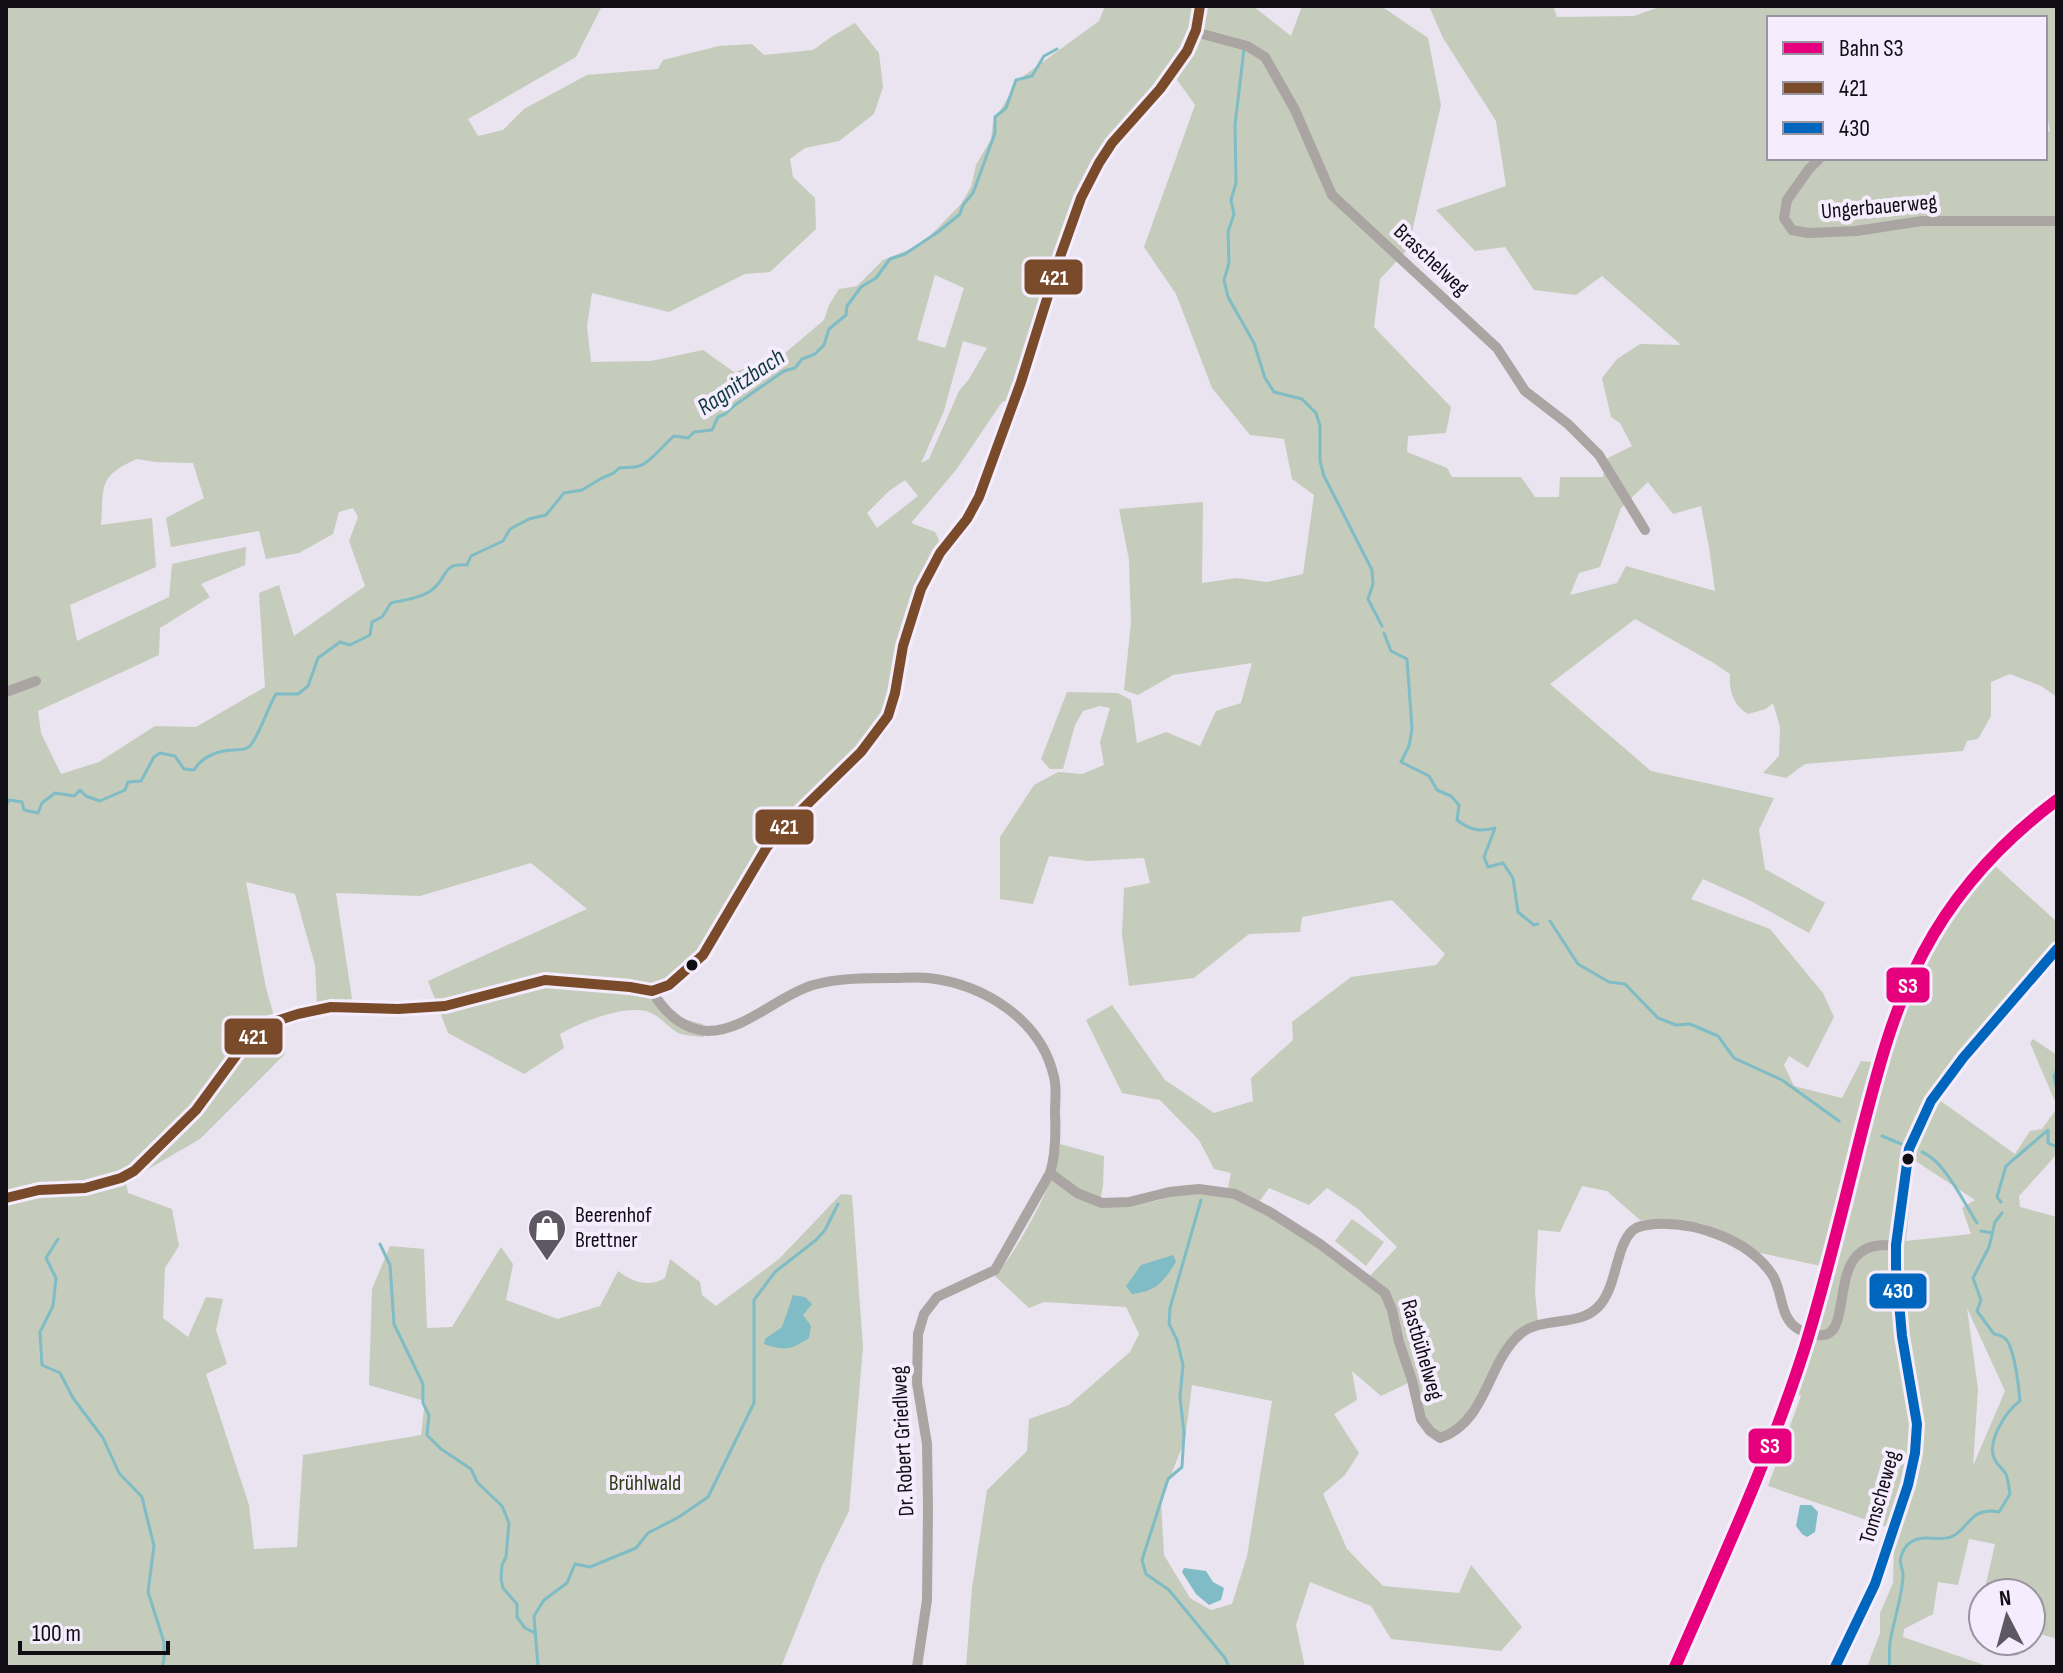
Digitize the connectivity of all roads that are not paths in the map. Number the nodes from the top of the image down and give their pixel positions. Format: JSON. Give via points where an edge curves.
{"nodes":[{"id":1,"x":1200,"y":6,"type":"edge"},
{"id":2,"x":1195,"y":32,"type":"junction"},
{"id":3,"x":1818,"y":160,"type":"edge"},
{"id":4,"x":2057,"y":221,"type":"edge"},
{"id":5,"x":1645,"y":530,"type":"dead end"},
{"id":6,"x":36,"y":681,"type":"dead end"},
{"id":7,"x":6,"y":692,"type":"edge"},
{"id":8,"x":2057,"y":949,"type":"edge"},
{"id":9,"x":652,"y":991,"type":"junction"},
{"id":10,"x":1050,"y":1173,"type":"junction"},
{"id":11,"x":6,"y":1198,"type":"edge"},
{"id":12,"x":1896,"y":1245,"type":"junction"},
{"id":13,"x":917,"y":1667,"type":"edge"},
{"id":14,"x":1835,"y":1667,"type":"edge"}],
"edges":[{"from":1,"to":2,"type":"street"},
{"from":2,"to":5,"type":"street","name":"Braschelweg","via":[[1247,46],[1265,57],[1332,195],[1497,348],[1525,391],[1599,455]]},
{"from":2,"to":9,"type":"street","via":[[1175,73],[1100,161],[1077,207],[979,497],[921,589],[888,716],[861,752],[767,847],[703,955],[669,985]]},
{"from":3,"to":4,"type":"street","name":"Ungerbauerweg","via":[[1787,200],[1784,218],[1792,230],[1856,231],[1922,221]]},
{"from":6,"to":7,"type":"street"},
{"from":8,"to":12,"type":"street","name":"Tomscheweg","via":[[1931,1101],[1909,1149]]},
{"from":9,"to":10,"type":"street","via":[[684,1026],[708,1031],[728,1028],[812,985],[830,982],[928,978],[981,992],[1014,1013],[1050,1062],[1056,1130]]},
{"from":9,"to":11,"type":"street","via":[[545,980],[445,1006],[331,1007],[282,1019],[246,1042],[196,1110],[134,1171],[85,1188]]},
{"from":10,"to":12,"type":"street","name":"Rastbühelweg","via":[[1102,1203],[1199,1189],[1235,1194],[1320,1244],[1385,1293],[1421,1419],[1440,1438],[1467,1420],[1521,1334],[1538,1324],[1598,1308],[1626,1237],[1636,1227],[1701,1227],[1732,1241],[1773,1277],[1795,1328],[1820,1335],[1828,1334],[1838,1321],[1844,1279],[1860,1252]]},
{"from":10,"to":13,"type":"street","name":"Dr. Robert Griedlweg","via":[[995,1270],[937,1297],[918,1334],[928,1508],[927,1600]]},
{"from":12,"to":14,"type":"street","name":"Tomscheweg","via":[[1902,1336],[1917,1424],[1915,1453],[1875,1584]]}]}
